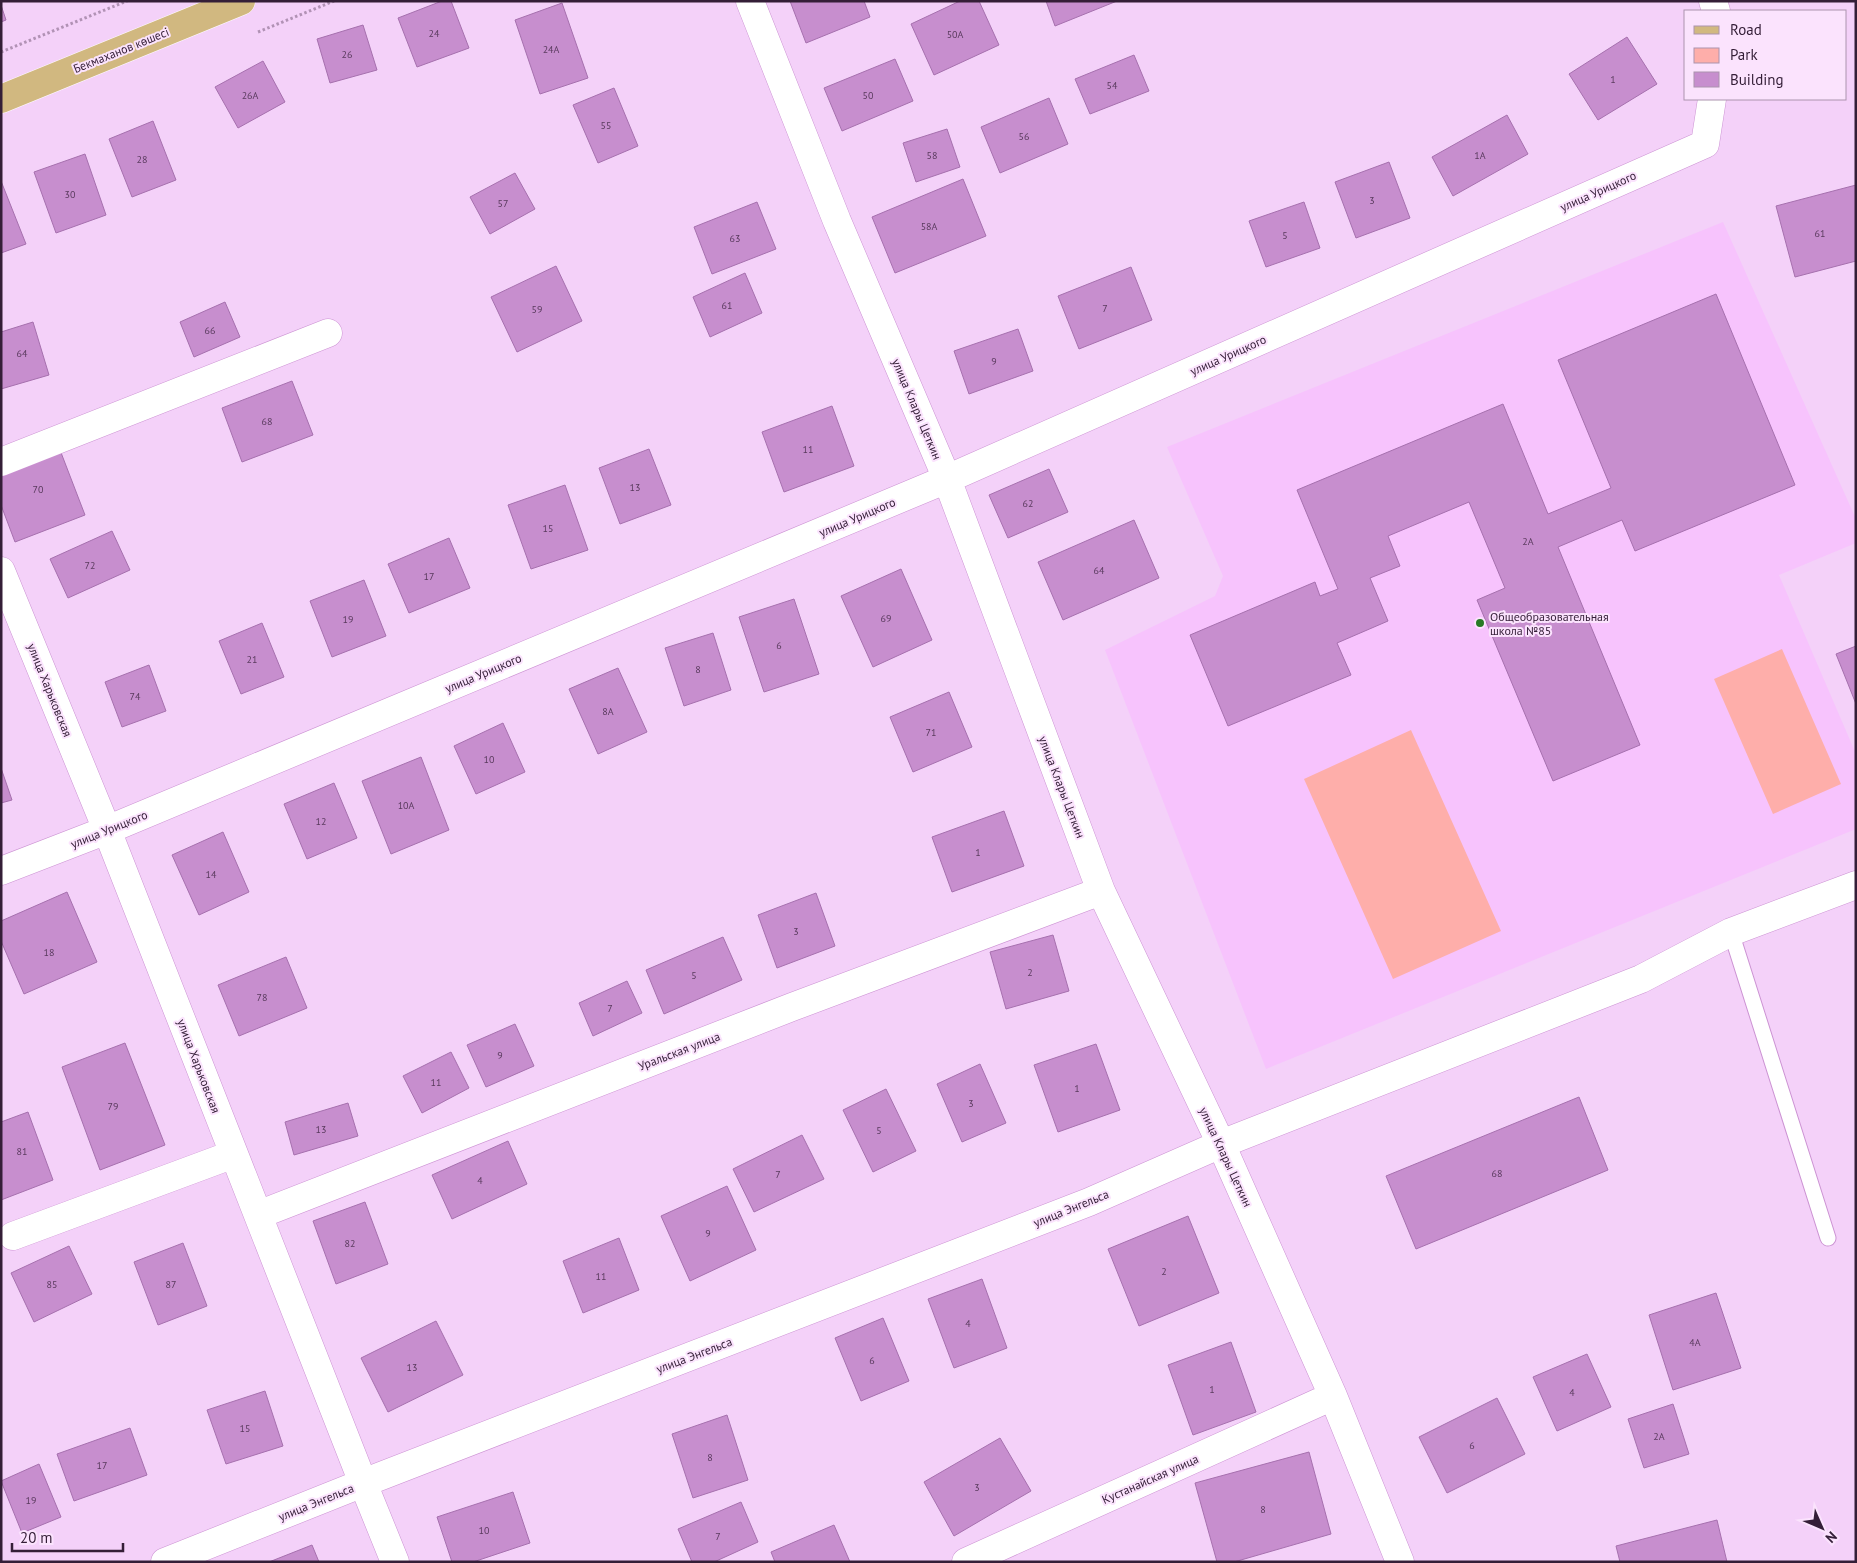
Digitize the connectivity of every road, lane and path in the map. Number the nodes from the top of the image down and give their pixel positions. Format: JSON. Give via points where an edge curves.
{"nodes":[{"id":1,"x":127,"y":1,"type":"edge"},
{"id":2,"x":241,"y":1,"type":"edge"},
{"id":3,"x":750,"y":1,"type":"edge"},
{"id":4,"x":1,"y":52,"type":"edge"},
{"id":5,"x":1,"y":99,"type":"edge"},
{"id":6,"x":1712,"y":100,"type":"edge"},
{"id":7,"x":328,"y":333,"type":"dead end"},
{"id":8,"x":1,"y":462,"type":"edge"},
{"id":9,"x":947,"y":479,"type":"junction"},
{"id":10,"x":1,"y":571,"type":"edge"},
{"id":11,"x":107,"y":830,"type":"junction"},
{"id":12,"x":1,"y":872,"type":"edge"},
{"id":13,"x":1856,"y":885,"type":"edge"},
{"id":14,"x":1101,"y":891,"type":"junction"},
{"id":15,"x":1731,"y":932,"type":"junction"},
{"id":16,"x":1221,"y":1144,"type":"junction"},
{"id":17,"x":234,"y":1154,"type":"junction"},
{"id":18,"x":258,"y":1215,"type":"junction"},
{"id":19,"x":13,"y":1236,"type":"dead end"},
{"id":20,"x":1828,"y":1238,"type":"dead end"},
{"id":21,"x":1333,"y":1396,"type":"junction"},
{"id":22,"x":363,"y":1483,"type":"junction"},
{"id":23,"x":165,"y":1562,"type":"edge"},
{"id":24,"x":396,"y":1562,"type":"edge"},
{"id":25,"x":966,"y":1562,"type":"edge"},
{"id":26,"x":1400,"y":1562,"type":"edge"}],
"edges":[{"from":1,"to":4,"type":"path"},
{"from":2,"to":5,"type":"main road","name":"Бекмаханов көшесі"},
{"from":3,"to":9,"type":"street","name":"улица Клары Цеткин","via":[[837,221]]},
{"from":6,"to":9,"type":"street","name":"улица Урицкого","via":[[1705,144]]},
{"from":7,"to":8,"type":"street"},
{"from":9,"to":11,"type":"street","name":"улица Урицкого"},
{"from":9,"to":14,"type":"street","name":"улица Клары Цеткин"},
{"from":10,"to":11,"type":"street","name":"улица Харьковская"},
{"from":11,"to":12,"type":"street","name":"улица Урицкого"},
{"from":11,"to":17,"type":"street","name":"улица Харьковская"},
{"from":13,"to":15,"type":"street","name":"улица Энгельса"},
{"from":14,"to":16,"type":"street","name":"улица Клары Цеткин"},
{"from":14,"to":18,"type":"street","name":"Уральская улица","via":[[792,1006]]},
{"from":15,"to":16,"type":"street","name":"улица Энгельса","via":[[1641,979]]},
{"from":15,"to":20,"type":"lane"},
{"from":16,"to":21,"type":"street","name":"улица Клары Цеткин"},
{"from":16,"to":22,"type":"street","name":"улица Энгельса","via":[[1089,1202]]},
{"from":17,"to":18,"type":"street","name":"улица Харьковская"},
{"from":17,"to":19,"type":"street"},
{"from":18,"to":22,"type":"street","name":"улица Харьковская"},
{"from":21,"to":25,"type":"street","name":"Кустанайская улица"},
{"from":21,"to":26,"type":"street","name":"улица Клары Цеткин"},
{"from":22,"to":23,"type":"street","name":"улица Энгельса"},
{"from":22,"to":24,"type":"street","name":"улица Харьковская"}]}
